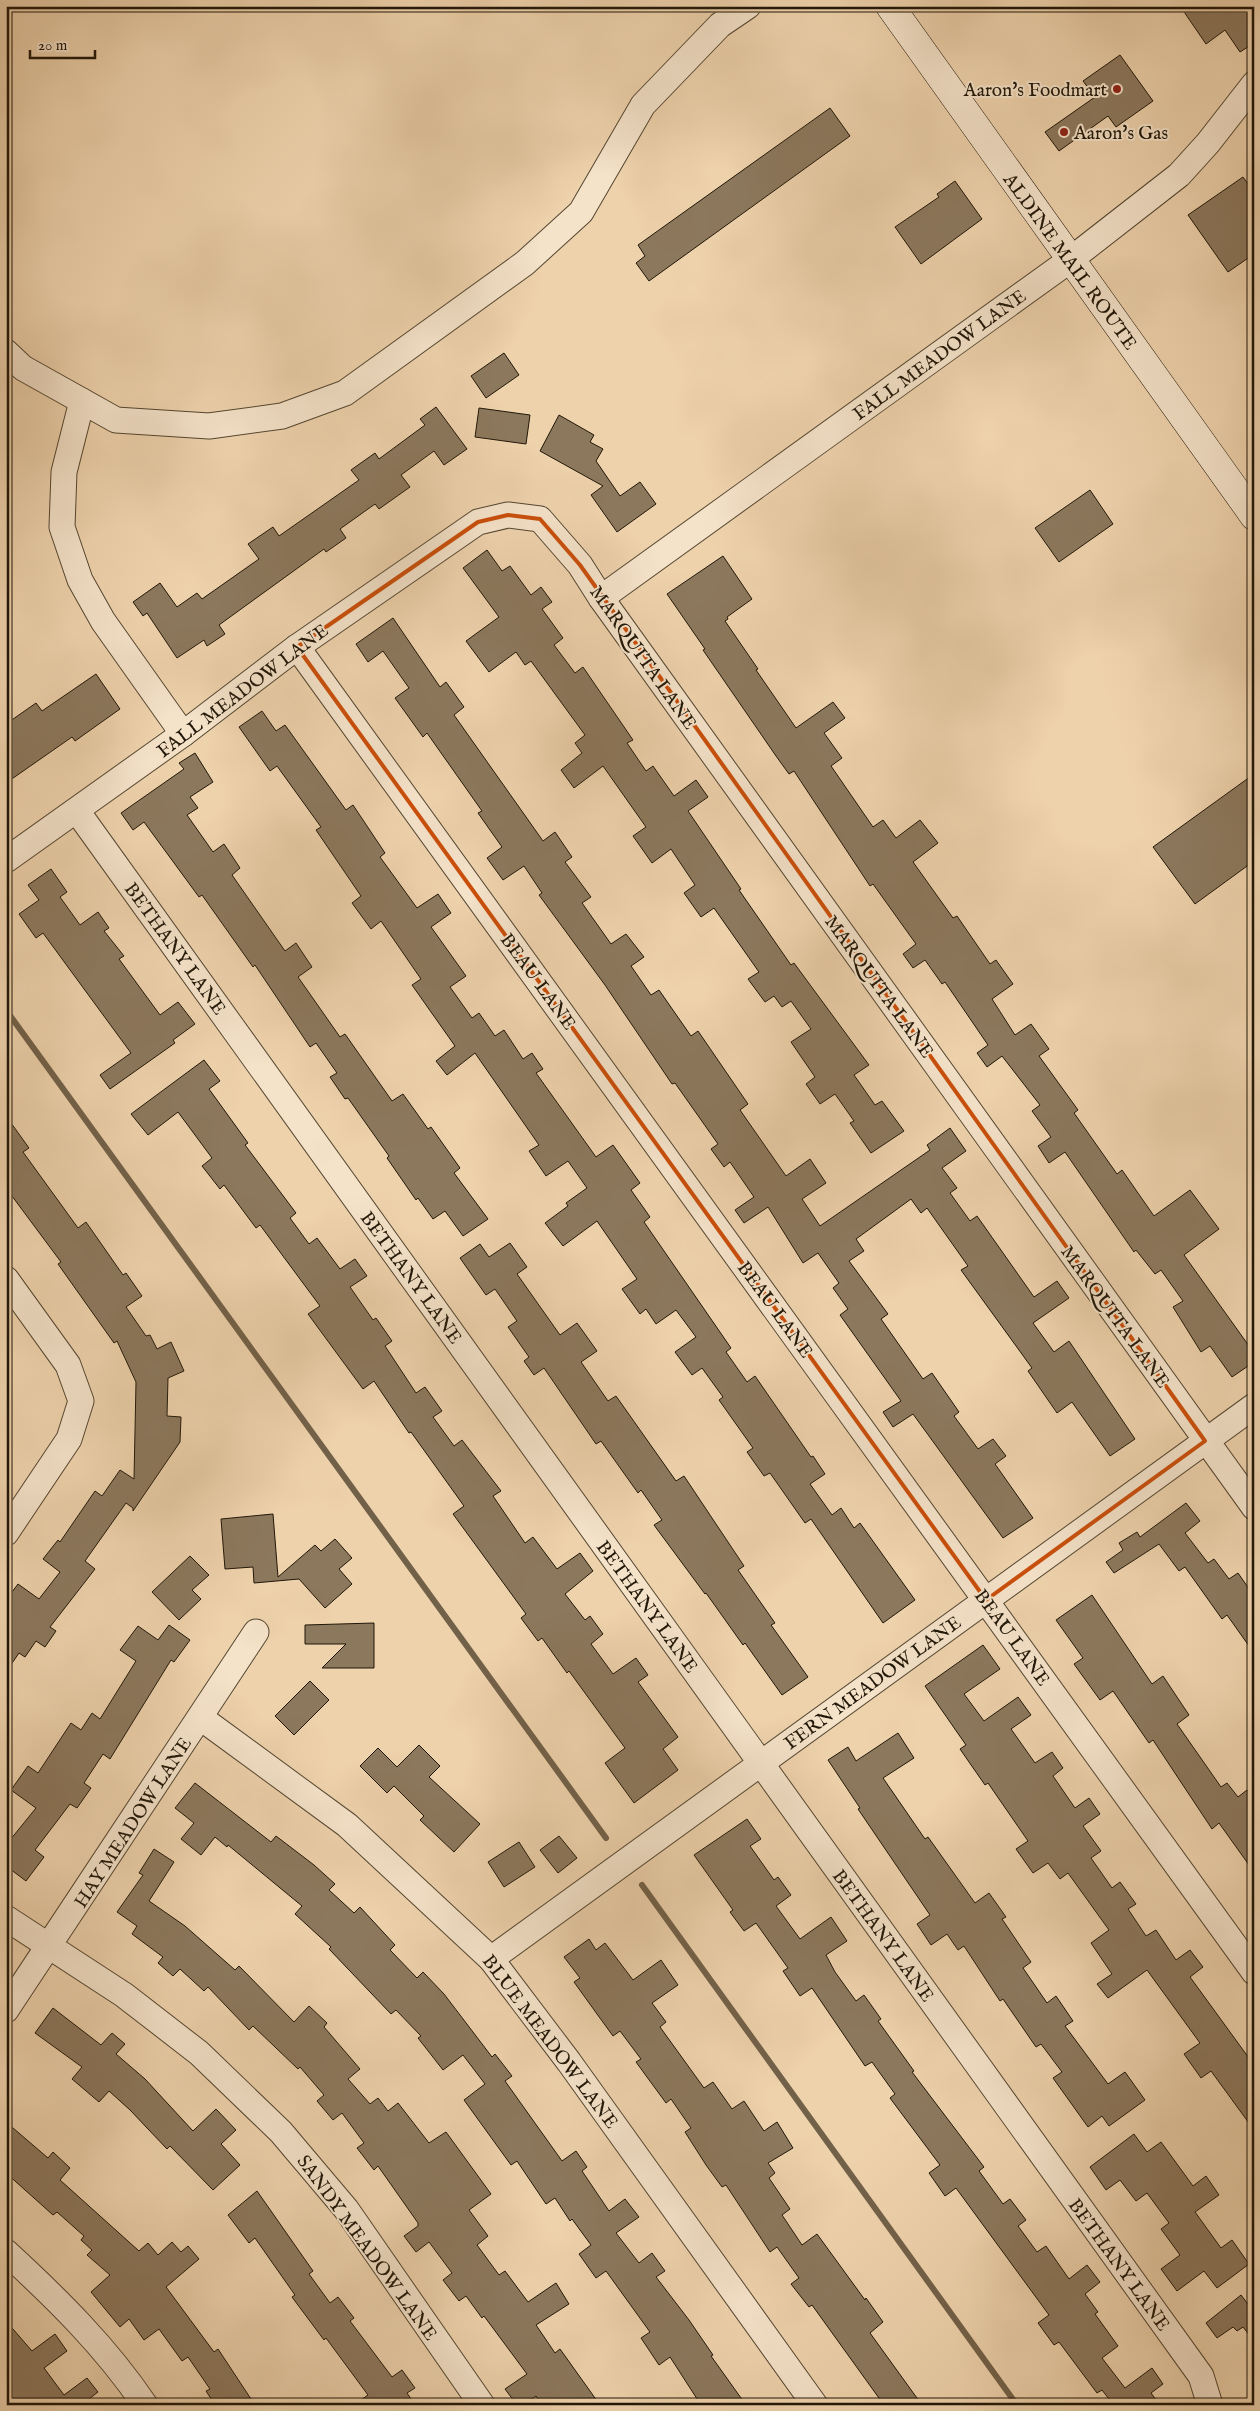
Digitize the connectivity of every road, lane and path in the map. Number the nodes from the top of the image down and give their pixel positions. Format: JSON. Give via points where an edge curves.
{"nodes":[{"id":1,"x":748,"y":6,"type":"edge"},
{"id":2,"x":890,"y":6,"type":"edge"},
{"id":3,"x":1254,"y":84,"type":"edge"},
{"id":4,"x":1070,"y":260,"type":"junction"},
{"id":5,"x":6,"y":352,"type":"edge"},
{"id":6,"x":82,"y":401,"type":"junction"},
{"id":7,"x":1254,"y":516,"type":"edge"},
{"id":8,"x":478,"y":522,"type":"joint"},
{"id":9,"x":601,"y":598,"type":"junction"},
{"id":10,"x":297,"y":647,"type":"junction"},
{"id":11,"x":183,"y":734,"type":"junction"},
{"id":12,"x":78,"y":811,"type":"junction"},
{"id":13,"x":6,"y":860,"type":"edge"},
{"id":14,"x":6,"y":1279,"type":"edge"},
{"id":15,"x":1254,"y":1406,"type":"edge"},
{"id":16,"x":1206,"y":1441,"type":"junction"},
{"id":17,"x":1254,"y":1507,"type":"edge"},
{"id":18,"x":6,"y":1533,"type":"edge"},
{"id":19,"x":986,"y":1600,"type":"junction"},
{"id":20,"x":256,"y":1632,"type":"dead end"},
{"id":21,"x":201,"y":1718,"type":"junction"},
{"id":22,"x":760,"y":1762,"type":"junction"},
{"id":23,"x":6,"y":1918,"type":"edge"},
{"id":24,"x":50,"y":1946,"type":"junction"},
{"id":25,"x":491,"y":1959,"type":"junction"},
{"id":26,"x":1254,"y":1972,"type":"edge"},
{"id":27,"x":6,"y":2010,"type":"edge"},
{"id":28,"x":6,"y":2252,"type":"edge"},
{"id":29,"x":145,"y":2405,"type":"edge"},
{"id":30,"x":482,"y":2405,"type":"edge"},
{"id":31,"x":815,"y":2405,"type":"edge"},
{"id":32,"x":1210,"y":2405,"type":"edge"}],
"edges":[{"from":1,"to":6,"type":"street","via":[[720,25],[643,105],[581,212],[526,264],[345,393],[282,416],[209,426],[116,420]]},
{"from":2,"to":4,"type":"main road","name":"ALDINE MAIL ROUTE"},
{"from":3,"to":4,"type":"street","name":"FALL MEADOW LANE","via":[[1179,175]]},
{"from":4,"to":7,"type":"main road","name":"ALDINE MAIL ROUTE"},
{"from":4,"to":9,"type":"street","name":"FALL MEADOW LANE"},
{"from":5,"to":6,"type":"street","via":[[23,368]]},
{"from":6,"to":11,"type":"street","via":[[64,472],[62,528],[80,580],[103,621]]},
{"from":8,"to":9,"type":"street","name":"MARQUITA LANE","via":[[508,515],[540,519],[580,565]]},
{"from":8,"to":10,"type":"street","name":"FALL MEADOW LANE"},
{"from":9,"to":16,"type":"street","name":"MARQUITA LANE"},
{"from":10,"to":11,"type":"street","name":"FALL MEADOW LANE"},
{"from":10,"to":19,"type":"street","name":"BEAU LANE"},
{"from":11,"to":12,"type":"street","name":"FALL MEADOW LANE"},
{"from":12,"to":13,"type":"street","name":"FALL MEADOW LANE"},
{"from":12,"to":22,"type":"street","name":"BETHANY LANE"},
{"from":14,"to":18,"type":"street","via":[[68,1365],[81,1401],[69,1439]]},
{"from":15,"to":16,"type":"street","name":"FERN MEADOW LANE"},
{"from":16,"to":17,"type":"street","name":"MARQUITA LANE"},
{"from":16,"to":19,"type":"street","name":"FERN MEADOW LANE"},
{"from":19,"to":22,"type":"street","name":"FERN MEADOW LANE"},
{"from":19,"to":26,"type":"street","name":"BEAU LANE"},
{"from":20,"to":21,"type":"street","name":"HAY MEADOW LANE"},
{"from":21,"to":24,"type":"street","name":"HAY MEADOW LANE"},
{"from":21,"to":25,"type":"street","name":"BLUE MEADOW LANE","via":[[347,1825]]},
{"from":22,"to":25,"type":"street","name":"FERN MEADOW LANE"},
{"from":22,"to":32,"type":"street","name":"BETHANY LANE","via":[[1201,2376]]},
{"from":23,"to":24,"type":"street","name":"SANDY MEADOW LANE"},
{"from":24,"to":27,"type":"street","name":"HAY MEADOW LANE"},
{"from":24,"to":30,"type":"street","name":"SANDY MEADOW LANE","via":[[124,1995],[199,2053],[281,2132],[346,2209]]},
{"from":25,"to":31,"type":"street","name":"BLUE MEADOW LANE","via":[[569,2062]]},
{"from":28,"to":29,"type":"street","via":[[53,2295],[96,2342]]}]}
